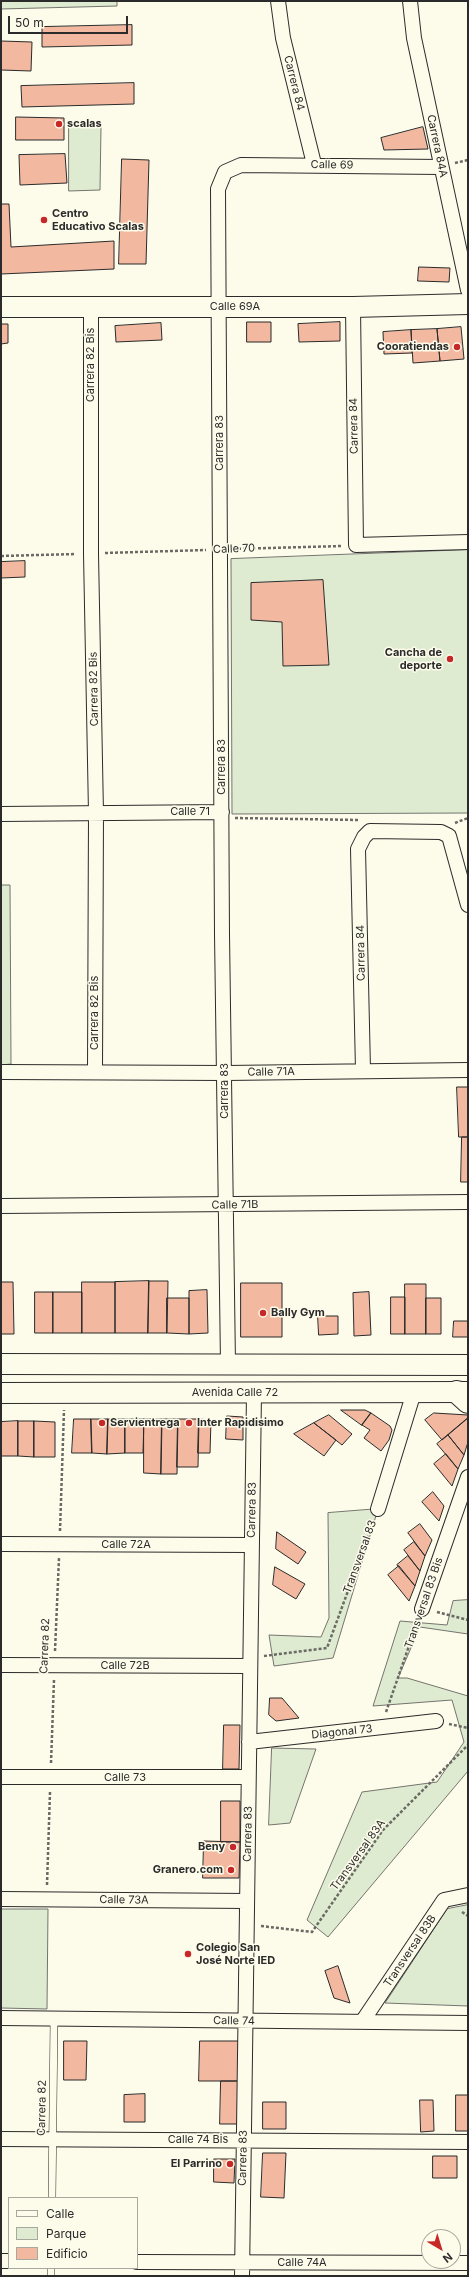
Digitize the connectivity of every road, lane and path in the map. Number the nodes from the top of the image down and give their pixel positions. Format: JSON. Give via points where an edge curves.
{"nodes":[{"id":1,"x":278,"y":1,"type":"edge"},
{"id":2,"x":410,"y":1,"type":"edge"},
{"id":3,"x":314,"y":164,"type":"junction"},
{"id":4,"x":441,"y":167,"type":"junction"},
{"id":5,"x":225,"y":172,"type":"joint"},
{"id":6,"x":468,"y":290,"type":"edge"},
{"id":7,"x":468,"y":304,"type":"edge"},
{"id":8,"x":1,"y":307,"type":"edge"},
{"id":9,"x":219,"y":307,"type":"junction"},
{"id":10,"x":353,"y":307,"type":"junction"},
{"id":11,"x":91,"y":308,"type":"junction"},
{"id":12,"x":468,"y":542,"type":"edge"},
{"id":13,"x":356,"y":545,"type":"junction"},
{"id":14,"x":221,"y":550,"type":"junction"},
{"id":15,"x":91,"y":554,"type":"junction"},
{"id":16,"x":1,"y":556,"type":"edge"},
{"id":17,"x":222,"y":812,"type":"junction"},
{"id":18,"x":96,"y":813,"type":"junction"},
{"id":19,"x":1,"y":814,"type":"edge"},
{"id":20,"x":367,"y":834,"type":"junction"},
{"id":21,"x":468,"y":905,"type":"edge"},
{"id":22,"x":363,"y":1070,"type":"junction"},
{"id":23,"x":468,"y":1070,"type":"edge"},
{"id":24,"x":95,"y":1071,"type":"junction"},
{"id":25,"x":1,"y":1072,"type":"edge"},
{"id":26,"x":226,"y":1073,"type":"junction"},
{"id":27,"x":468,"y":1202,"type":"edge"},
{"id":28,"x":226,"y":1205,"type":"junction"},
{"id":29,"x":1,"y":1206,"type":"edge"},
{"id":30,"x":1,"y":1364,"type":"edge"},
{"id":31,"x":228,"y":1364,"type":"junction"},
{"id":32,"x":468,"y":1365,"type":"edge"},
{"id":33,"x":414,"y":1392,"type":"junction"},
{"id":34,"x":1,"y":1393,"type":"edge"},
{"id":35,"x":65,"y":1393,"type":"junction"},
{"id":36,"x":254,"y":1393,"type":"junction"},
{"id":37,"x":464,"y":1395,"type":"edge"},
{"id":38,"x":468,"y":1477,"type":"edge"},
{"id":39,"x":378,"y":1509,"type":"joint"},
{"id":40,"x":1,"y":1544,"type":"edge"},
{"id":41,"x":59,"y":1544,"type":"junction"},
{"id":42,"x":252,"y":1545,"type":"junction"},
{"id":43,"x":422,"y":1609,"type":"junction"},
{"id":44,"x":468,"y":1620,"type":"edge"},
{"id":45,"x":250,"y":1662,"type":"junction"},
{"id":46,"x":1,"y":1665,"type":"edge"},
{"id":47,"x":55,"y":1666,"type":"junction"},
{"id":48,"x":436,"y":1722,"type":"dead end"},
{"id":49,"x":380,"y":1728,"type":"junction"},
{"id":50,"x":249,"y":1742,"type":"junction"},
{"id":51,"x":468,"y":1745,"type":"edge"},
{"id":52,"x":1,"y":1777,"type":"edge"},
{"id":53,"x":248,"y":1777,"type":"junction"},
{"id":54,"x":50,"y":1778,"type":"junction"},
{"id":55,"x":468,"y":1895,"type":"edge"},
{"id":56,"x":1,"y":1899,"type":"edge"},
{"id":57,"x":46,"y":1899,"type":"junction"},
{"id":58,"x":247,"y":1901,"type":"junction"},
{"id":59,"x":247,"y":1924,"type":"junction"},
{"id":60,"x":1,"y":2018,"type":"edge"},
{"id":61,"x":54,"y":2019,"type":"junction"},
{"id":62,"x":245,"y":2021,"type":"junction"},
{"id":63,"x":362,"y":2022,"type":"junction"},
{"id":64,"x":468,"y":2023,"type":"edge"},
{"id":65,"x":1,"y":2139,"type":"edge"},
{"id":66,"x":53,"y":2140,"type":"junction"},
{"id":67,"x":244,"y":2140,"type":"junction"},
{"id":68,"x":468,"y":2142,"type":"edge"},
{"id":69,"x":52,"y":2197,"type":"edge"},
{"id":70,"x":138,"y":2262,"type":"edge"},
{"id":71,"x":468,"y":2263,"type":"edge"},
{"id":72,"x":242,"y":2270,"type":"edge"}],
"edges":[{"from":1,"to":3,"type":"street","name":"Carrera 84","via":[[282,38]]},
{"from":2,"to":4,"type":"street","name":"Carrera 84A","via":[[414,38]]},
{"from":3,"to":4,"type":"street","name":"Calle 69"},
{"from":3,"to":5,"type":"street","name":"Calle 69","via":[[241,165]]},
{"from":4,"to":6,"type":"street","name":"Carrera 84A"},
{"from":5,"to":9,"type":"street","name":"Carrera 83","via":[[218,189]]},
{"from":7,"to":10,"type":"main road","name":"Calle 69A"},
{"from":8,"to":11,"type":"main road","name":"Calle 69A"},
{"from":9,"to":10,"type":"main road","name":"Calle 69A"},
{"from":9,"to":11,"type":"main road","name":"Calle 69A"},
{"from":9,"to":14,"type":"street","name":"Carrera 83"},
{"from":10,"to":13,"type":"street","name":"Carrera 84"},
{"from":11,"to":15,"type":"street","name":"Carrera 82 Bis"},
{"from":12,"to":13,"type":"street"},
{"from":13,"to":14,"type":"path","name":"Calle 70"},
{"from":14,"to":15,"type":"path","name":"Calle 70"},
{"from":14,"to":17,"type":"street","name":"Carrera 83"},
{"from":15,"to":16,"type":"path","name":"Calle 70"},
{"from":15,"to":18,"type":"street","name":"Carrera 82 Bis"},
{"from":17,"to":18,"type":"street","name":"Calle 71"},
{"from":17,"to":20,"type":"path","name":"Calle 71","via":[[238,818],[366,820]]},
{"from":17,"to":26,"type":"street","name":"Carrera 83"},
{"from":18,"to":19,"type":"street","name":"Calle 71"},
{"from":18,"to":24,"type":"street","name":"Carrera 82 Bis"},
{"from":20,"to":21,"type":"street","via":[[441,832],[449,836]]},
{"from":20,"to":22,"type":"street","name":"Carrera 84","via":[[358,849]]},
{"from":22,"to":23,"type":"street","name":"Calle 71A"},
{"from":22,"to":26,"type":"street","name":"Calle 71A"},
{"from":24,"to":25,"type":"street","name":"Calle 71A"},
{"from":24,"to":26,"type":"street","name":"Calle 71A"},
{"from":26,"to":28,"type":"street","name":"Carrera 83"},
{"from":27,"to":28,"type":"street","name":"Calle 71B"},
{"from":28,"to":29,"type":"street","name":"Calle 71B"},
{"from":28,"to":31,"type":"street","name":"Carrera 83"},
{"from":30,"to":31,"type":"main road"},
{"from":31,"to":32,"type":"main road"},
{"from":33,"to":36,"type":"main road","name":"Avenida Calle 72"},
{"from":33,"to":37,"type":"main road","name":"Avenida Calle 72"},
{"from":33,"to":39,"type":"street","name":"Transversal 83"},
{"from":34,"to":35,"type":"main road","name":"Avenida Calle 72"},
{"from":35,"to":36,"type":"main road","name":"Avenida Calle 72"},
{"from":35,"to":41,"type":"path","name":"Carrera 82"},
{"from":36,"to":42,"type":"street","name":"Carrera 83"},
{"from":38,"to":43,"type":"street","name":"Transversal 83 Bis"},
{"from":39,"to":45,"type":"path","name":"Transversal 83","via":[[327,1648]]},
{"from":40,"to":41,"type":"street","name":"Calle 72A"},
{"from":41,"to":42,"type":"street","name":"Calle 72A"},
{"from":41,"to":47,"type":"path","name":"Carrera 82"},
{"from":42,"to":45,"type":"street","name":"Carrera 83"},
{"from":43,"to":44,"type":"path"},
{"from":43,"to":49,"type":"path","name":"Transversal 83 Bis"},
{"from":45,"to":47,"type":"street","name":"Calle 72B"},
{"from":45,"to":50,"type":"street","name":"Carrera 83"},
{"from":46,"to":47,"type":"street","name":"Calle 72B"},
{"from":47,"to":54,"type":"path","name":"Carrera 82"},
{"from":48,"to":49,"type":"street","name":"Diagonal 73"},
{"from":49,"to":50,"type":"street","name":"Diagonal 73"},
{"from":50,"to":53,"type":"street","name":"Carrera 83"},
{"from":51,"to":59,"type":"path","name":"Transversal 83A","via":[[383,1830],[312,1932]]},
{"from":52,"to":54,"type":"street","name":"Calle 73"},
{"from":53,"to":54,"type":"street","name":"Calle 73"},
{"from":53,"to":58,"type":"street","name":"Carrera 83"},
{"from":54,"to":57,"type":"path","name":"Carrera 82"},
{"from":55,"to":63,"type":"street","name":"Transversal 83B","via":[[444,1900]]},
{"from":56,"to":57,"type":"street","name":"Calle 73A"},
{"from":57,"to":58,"type":"street","name":"Calle 73A"},
{"from":58,"to":59,"type":"street","name":"Carrera 83"},
{"from":59,"to":62,"type":"street","name":"Carrera 83"},
{"from":60,"to":61,"type":"street","name":"Calle 74"},
{"from":61,"to":62,"type":"street","name":"Calle 74"},
{"from":61,"to":66,"type":"lane","name":"Carrera 82"},
{"from":62,"to":63,"type":"street","name":"Calle 74"},
{"from":62,"to":67,"type":"street","name":"Carrera 83"},
{"from":63,"to":64,"type":"street","name":"Calle 74"},
{"from":65,"to":66,"type":"street","name":"Calle 74 Bis"},
{"from":66,"to":67,"type":"street","name":"Calle 74 Bis"},
{"from":66,"to":69,"type":"lane","name":"Carrera 82"},
{"from":67,"to":68,"type":"street","name":"Calle 74 Bis"},
{"from":67,"to":72,"type":"street","name":"Carrera 83"},
{"from":70,"to":72,"type":"street","name":"Calle 74A"},
{"from":71,"to":72,"type":"street","name":"Calle 74A"}]}
